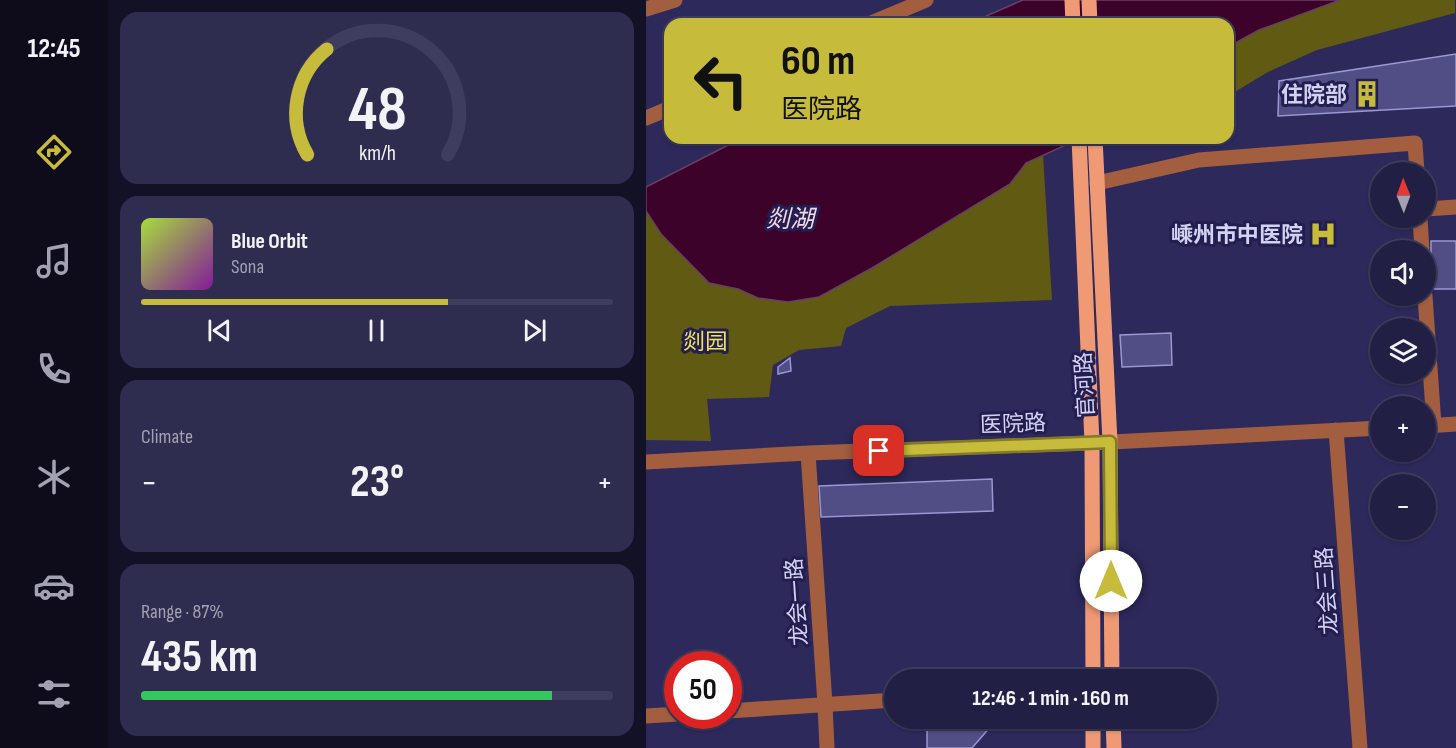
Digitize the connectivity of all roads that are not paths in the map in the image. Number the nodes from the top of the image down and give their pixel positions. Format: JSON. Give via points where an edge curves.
{"nodes":[{"id":1,"x":675,"y":0,"type":"edge"},
{"id":2,"x":926,"y":0,"type":"edge"},
{"id":3,"x":1072,"y":0,"type":"edge"},
{"id":4,"x":1089,"y":0,"type":"edge"},
{"id":5,"x":646,"y":9,"type":"edge"},
{"id":6,"x":883,"y":18,"type":"edge"},
{"id":7,"x":1073,"y":18,"type":"edge"},
{"id":8,"x":1090,"y":18,"type":"edge"},
{"id":9,"x":664,"y":110,"type":"edge"},
{"id":10,"x":646,"y":118,"type":"edge"},
{"id":11,"x":1079,"y":144,"type":"edge"},
{"id":12,"x":1095,"y":144,"type":"edge"},
{"id":13,"x":1416,"y":162,"type":"edge"},
{"id":14,"x":1097,"y":183,"type":"junction"},
{"id":15,"x":1456,"y":207,"type":"edge"},
{"id":16,"x":1436,"y":208,"type":"edge"},
{"id":17,"x":1425,"y":306,"type":"edge"},
{"id":18,"x":1429,"y":396,"type":"edge"},
{"id":19,"x":1456,"y":424,"type":"edge"},
{"id":20,"x":1436,"y":426,"type":"edge"},
{"id":21,"x":1370,"y":428,"type":"edge"},
{"id":22,"x":1336,"y":430,"type":"junction"},
{"id":23,"x":1110,"y":442,"type":"junction"},
{"id":24,"x":1092,"y":443,"type":"junction"},
{"id":25,"x":808,"y":453,"type":"junction"},
{"id":26,"x":646,"y":462,"type":"edge"},
{"id":27,"x":1093,"y":669,"type":"edge"},
{"id":28,"x":1112,"y":669,"type":"edge"},
{"id":29,"x":884,"y":701,"type":"edge"},
{"id":30,"x":825,"y":704,"type":"junction"},
{"id":31,"x":742,"y":710,"type":"edge"},
{"id":32,"x":664,"y":715,"type":"edge"},
{"id":33,"x":646,"y":716,"type":"edge"},
{"id":34,"x":1093,"y":729,"type":"edge"},
{"id":35,"x":1113,"y":729,"type":"edge"},
{"id":36,"x":827,"y":748,"type":"edge"},
{"id":37,"x":1093,"y":748,"type":"edge"},
{"id":38,"x":1114,"y":748,"type":"edge"},
{"id":39,"x":1360,"y":748,"type":"edge"}],
"edges":[{"from":1,"to":5,"type":"street"},
{"from":2,"to":6,"type":"street"},
{"from":3,"to":7,"type":"main road"},
{"from":4,"to":8,"type":"main road"},
{"from":9,"to":10,"type":"street"},
{"from":11,"to":24,"type":"main road","name":"官河路"},
{"from":12,"to":14,"type":"main road","name":"官河路"},
{"from":13,"to":14,"type":"street","via":[[1415,143],[1199,160]]},
{"from":14,"to":23,"type":"main road","name":"官河路"},
{"from":15,"to":16,"type":"street"},
{"from":17,"to":18,"type":"street"},
{"from":19,"to":20,"type":"street"},
{"from":21,"to":22,"type":"street","name":"医院路"},
{"from":22,"to":23,"type":"street","name":"医院路"},
{"from":22,"to":39,"type":"street","name":"龙会三路"},
{"from":23,"to":24,"type":"street","name":"医院路"},
{"from":23,"to":28,"type":"main road","name":"官河路"},
{"from":24,"to":25,"type":"street","name":"医院路"},
{"from":24,"to":27,"type":"main road","name":"官河路"},
{"from":25,"to":26,"type":"street","name":"医院路"},
{"from":25,"to":30,"type":"street","name":"龙会一路"},
{"from":29,"to":30,"type":"street"},
{"from":30,"to":31,"type":"street"},
{"from":30,"to":36,"type":"street","name":"龙会一路"},
{"from":32,"to":33,"type":"street"},
{"from":34,"to":37,"type":"main road"},
{"from":35,"to":38,"type":"main road"}]}
